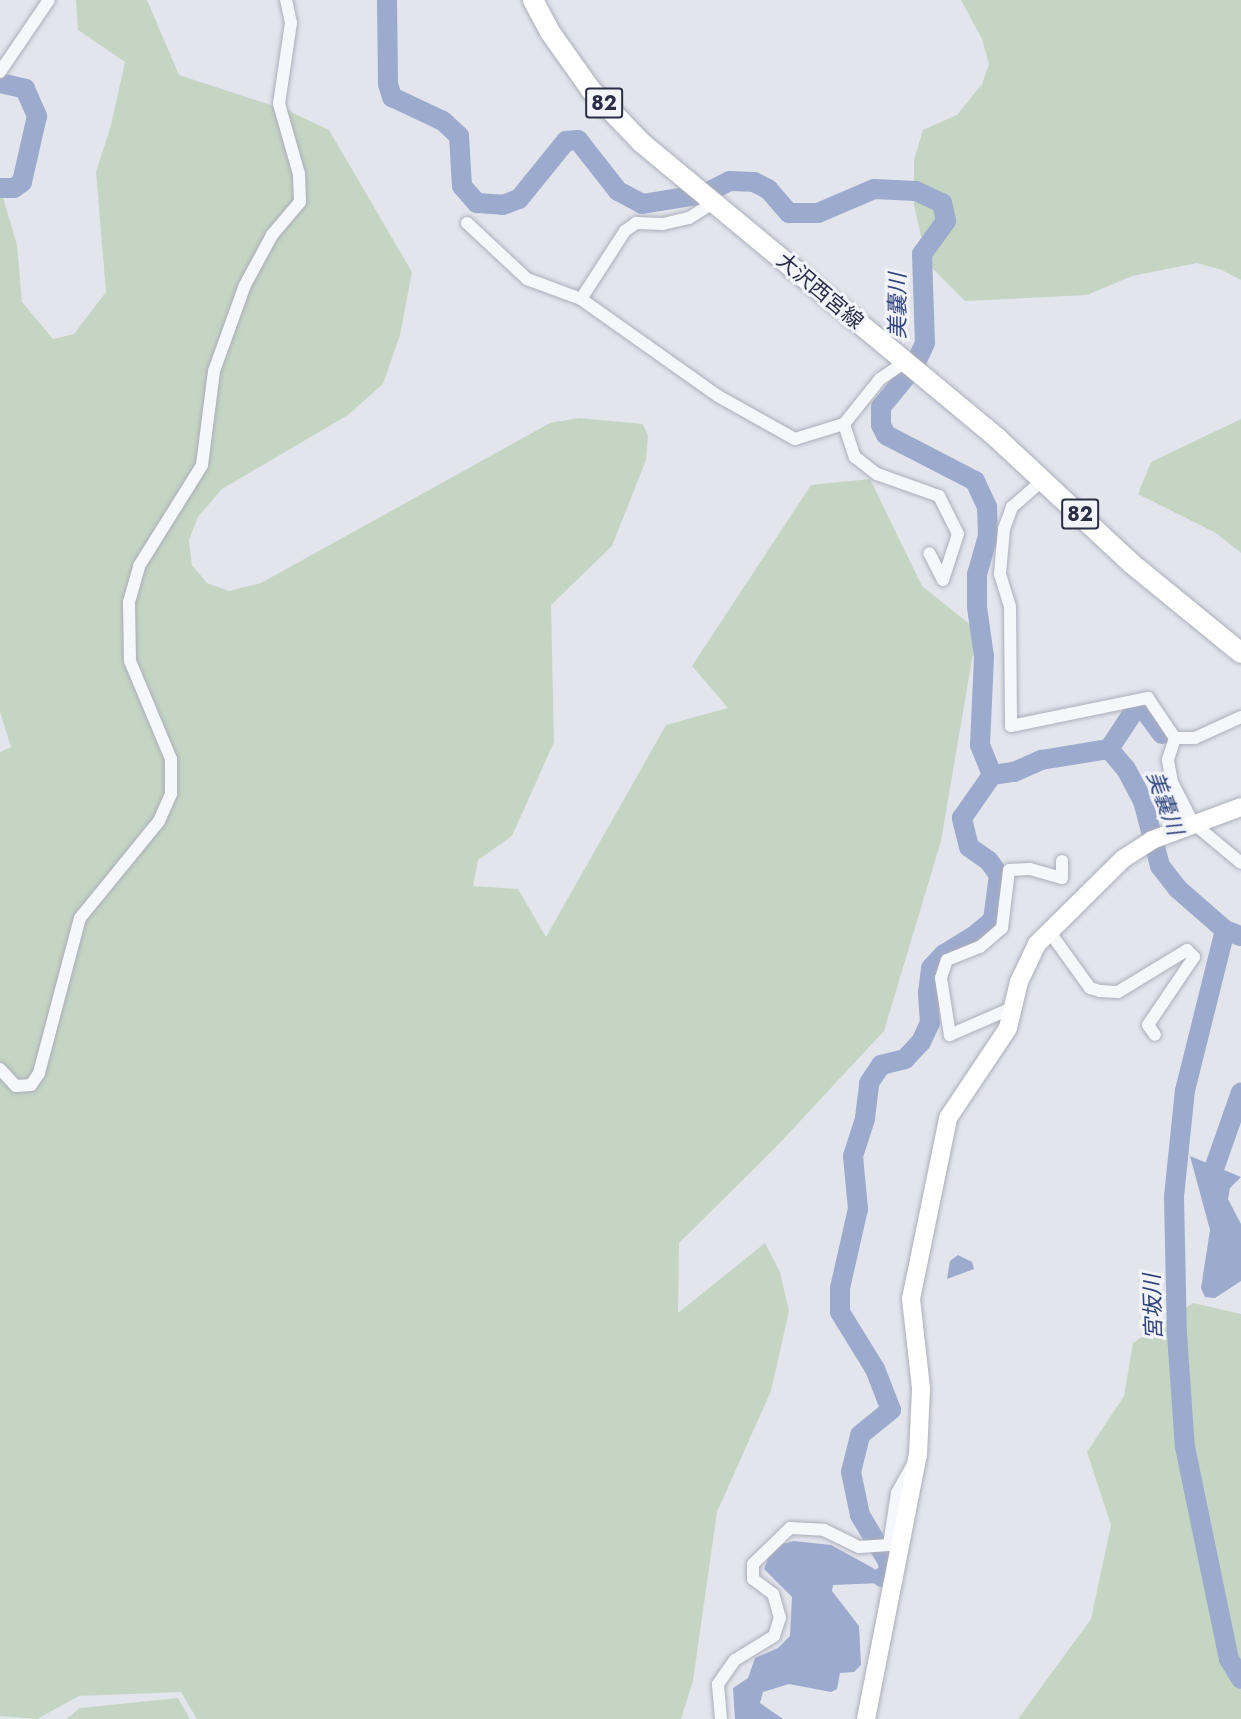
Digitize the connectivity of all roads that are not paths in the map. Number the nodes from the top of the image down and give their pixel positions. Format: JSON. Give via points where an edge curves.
{"nodes":[{"id":1,"x":49,"y":0,"type":"edge"},
{"id":2,"x":286,"y":0,"type":"edge"},
{"id":3,"x":533,"y":0,"type":"edge"},
{"id":4,"x":1,"y":70,"type":"edge"},
{"id":5,"x":706,"y":197,"type":"junction"},
{"id":6,"x":467,"y":223,"type":"dead end"},
{"id":7,"x":581,"y":299,"type":"junction"},
{"id":8,"x":911,"y":367,"type":"junction"},
{"id":9,"x":844,"y":424,"type":"junction"},
{"id":10,"x":1043,"y":480,"type":"junction"},
{"id":11,"x":929,"y":553,"type":"dead end"},
{"id":12,"x":1241,"y":654,"type":"edge"},
{"id":13,"x":1241,"y":717,"type":"edge"},
{"id":14,"x":1175,"y":738,"type":"junction"},
{"id":15,"x":1241,"y":807,"type":"edge"},
{"id":16,"x":1193,"y":823,"type":"junction"},
{"id":17,"x":1062,"y":861,"type":"dead end"},
{"id":18,"x":1241,"y":863,"type":"edge"},
{"id":19,"x":1049,"y":931,"type":"junction"},
{"id":20,"x":1012,"y":1008,"type":"junction"},
{"id":21,"x":1155,"y":1035,"type":"dead end"},
{"id":22,"x":0,"y":1069,"type":"edge"},
{"id":23,"x":918,"y":1455,"type":"junction"},
{"id":24,"x":721,"y":1719,"type":"edge"},
{"id":25,"x":866,"y":1719,"type":"edge"}],
"edges":[{"from":1,"to":4,"type":"street"},
{"from":2,"to":22,"type":"street","via":[[291,23],[279,104],[299,174],[300,202],[272,235],[245,285],[214,371],[202,465],[139,566],[129,602],[130,661],[171,759],[171,794],[159,821],[80,918],[39,1074],[31,1085],[16,1086]]},
{"from":3,"to":5,"type":"main road","name":"大沢西宮線","number":"82","via":[[550,32],[591,90],[642,143]]},
{"from":5,"to":7,"type":"street","via":[[689,218],[663,224],[636,223],[624,231]]},
{"from":5,"to":8,"type":"main road","name":"大沢西宮線","number":"82"},
{"from":6,"to":7,"type":"street","via":[[527,279]]},
{"from":7,"to":9,"type":"street","via":[[718,396],[795,439]]},
{"from":8,"to":9,"type":"street","via":[[880,379]]},
{"from":8,"to":10,"type":"main road","name":"大沢西宮線","number":"82"},
{"from":9,"to":11,"type":"street","via":[[855,458],[877,474],[939,496],[958,534],[943,580]]},
{"from":10,"to":12,"type":"main road","name":"大沢西宮線","number":"82","via":[[1131,562]]},
{"from":10,"to":14,"type":"street","via":[[1012,507],[1004,529],[1000,574],[1010,607],[1011,726],[1148,698]]},
{"from":13,"to":14,"type":"street","via":[[1196,738]]},
{"from":14,"to":16,"type":"street","via":[[1168,760],[1172,783]]},
{"from":15,"to":16,"type":"street"},
{"from":16,"to":18,"type":"street"},
{"from":16,"to":19,"type":"street","via":[[1152,840],[1123,858]]},
{"from":17,"to":20,"type":"street","via":[[1062,878],[1030,869],[1009,870],[1002,928],[980,947],[947,960],[941,978],[950,1035]]},
{"from":19,"to":20,"type":"street","via":[[1037,944],[1018,982]]},
{"from":19,"to":21,"type":"street","via":[[1090,988],[1100,991],[1118,992],[1187,950],[1194,957],[1148,1025]]},
{"from":20,"to":23,"type":"street","via":[[999,1045],[948,1118],[915,1264],[911,1299],[921,1388]]},
{"from":23,"to":24,"type":"street","via":[[897,1493],[889,1545],[859,1547],[824,1530],[790,1528],[753,1564],[753,1579],[773,1594],[780,1618],[774,1636],[735,1660],[718,1684]]},
{"from":23,"to":25,"type":"street"}]}
